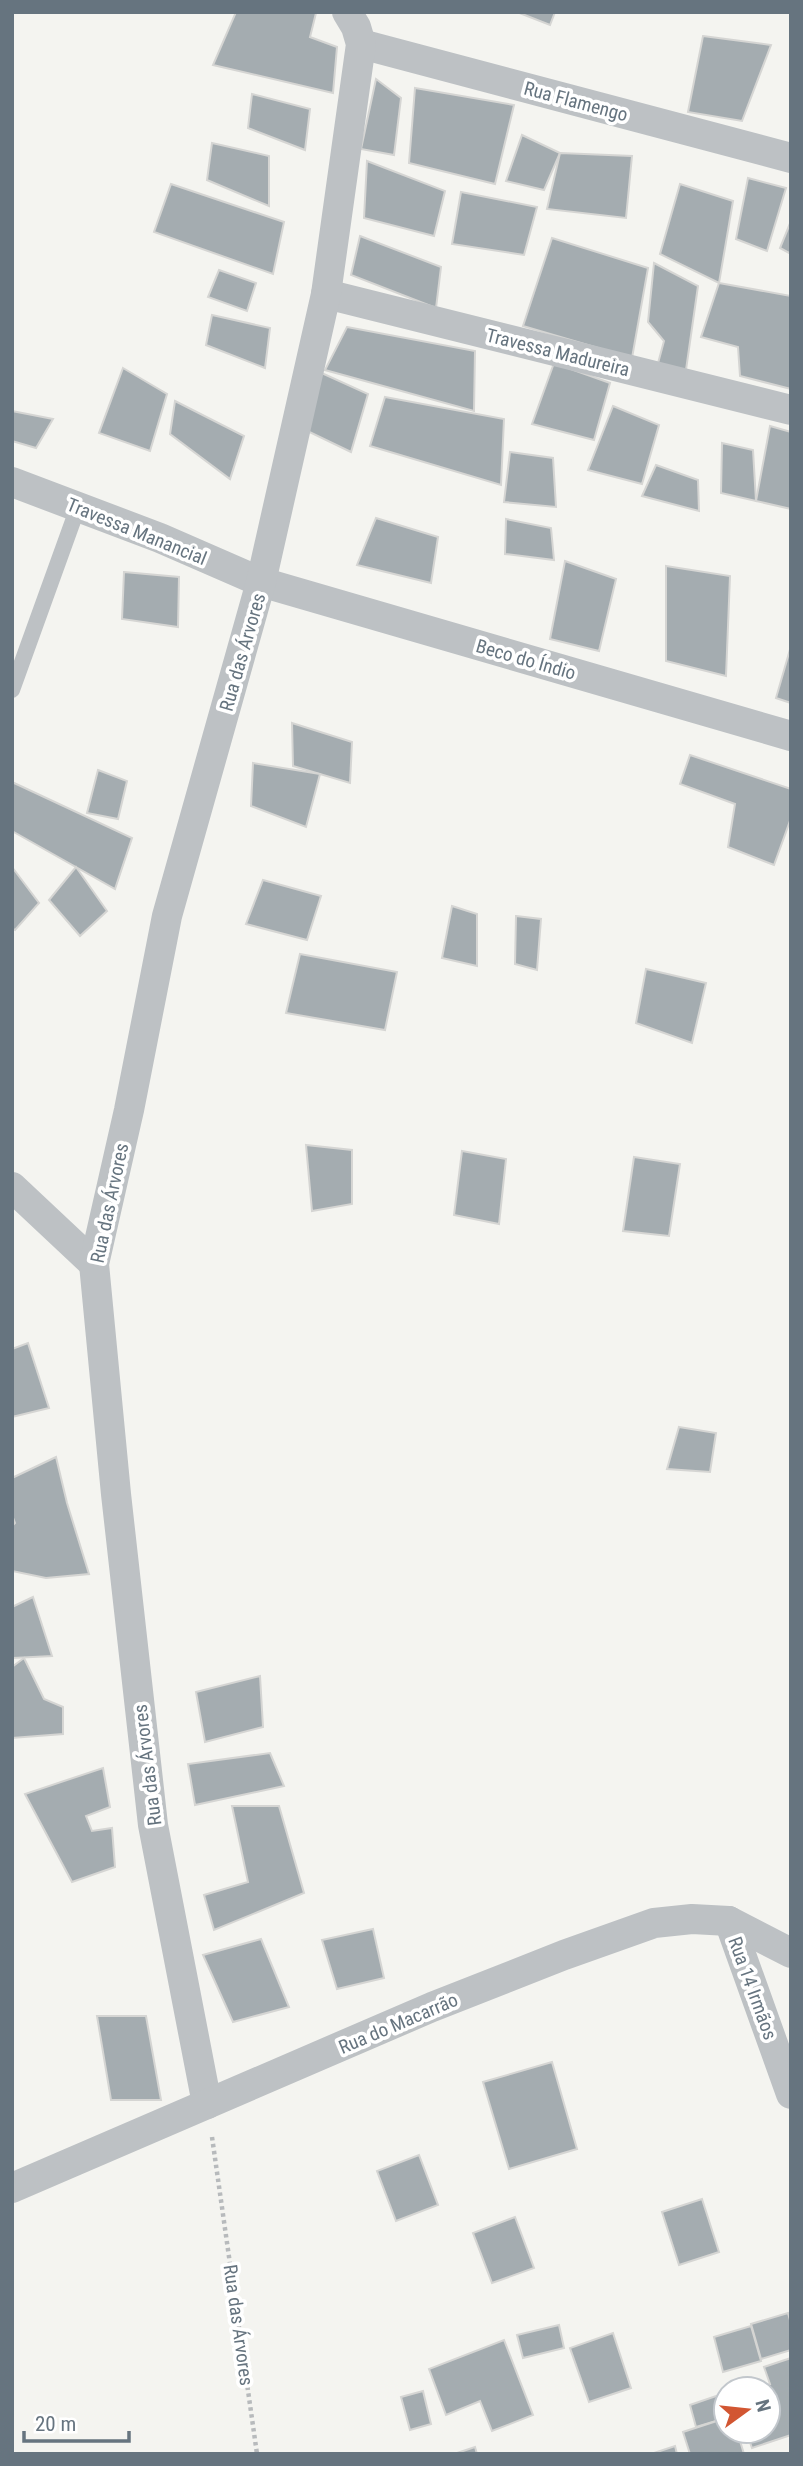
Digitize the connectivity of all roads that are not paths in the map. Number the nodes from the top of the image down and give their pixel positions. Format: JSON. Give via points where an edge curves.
{"nodes":[{"id":1,"x":347,"y":12,"type":"edge"},
{"id":2,"x":361,"y":44,"type":"junction"},
{"id":3,"x":791,"y":158,"type":"edge"},
{"id":4,"x":326,"y":294,"type":"junction"},
{"id":5,"x":791,"y":410,"type":"edge"},
{"id":6,"x":12,"y":482,"type":"edge"},
{"id":7,"x":78,"y":507,"type":"junction"},
{"id":8,"x":261,"y":582,"type":"junction"},
{"id":9,"x":12,"y":691,"type":"edge"},
{"id":10,"x":791,"y":736,"type":"edge"},
{"id":11,"x":12,"y":1187,"type":"edge"},
{"id":12,"x":94,"y":1264,"type":"junction"},
{"id":13,"x":729,"y":1921,"type":"junction"},
{"id":14,"x":791,"y":1953,"type":"edge"},
{"id":15,"x":791,"y":2094,"type":"edge"},
{"id":16,"x":207,"y":2105,"type":"junction"},
{"id":17,"x":12,"y":2188,"type":"edge"}],
"edges":[{"from":1,"to":2,"type":"street"},
{"from":2,"to":3,"type":"street","name":"Rua Flamengo"},
{"from":2,"to":4,"type":"street","name":"Rua das Árvores"},
{"from":4,"to":5,"type":"street","name":"Travessa Madureira"},
{"from":4,"to":8,"type":"street","name":"Rua das Árvores"},
{"from":6,"to":7,"type":"street","name":"Travessa Manancial"},
{"from":7,"to":8,"type":"street","name":"Travessa Manancial"},
{"from":7,"to":9,"type":"lane"},
{"from":8,"to":10,"type":"street","name":"Beco do Índio"},
{"from":8,"to":12,"type":"street","name":"Rua das Árvores","via":[[167,916]]},
{"from":11,"to":12,"type":"street"},
{"from":12,"to":16,"type":"street","name":"Rua das Árvores","via":[[153,1825]]},
{"from":13,"to":14,"type":"street","name":"Rua do Macarrão"},
{"from":13,"to":15,"type":"street","name":"Rua 14 Irmãos"},
{"from":13,"to":16,"type":"street","name":"Rua do Macarrão","via":[[654,1923],[432,2007]]},
{"from":16,"to":17,"type":"street","name":"Rua do Macarrão"}]}
